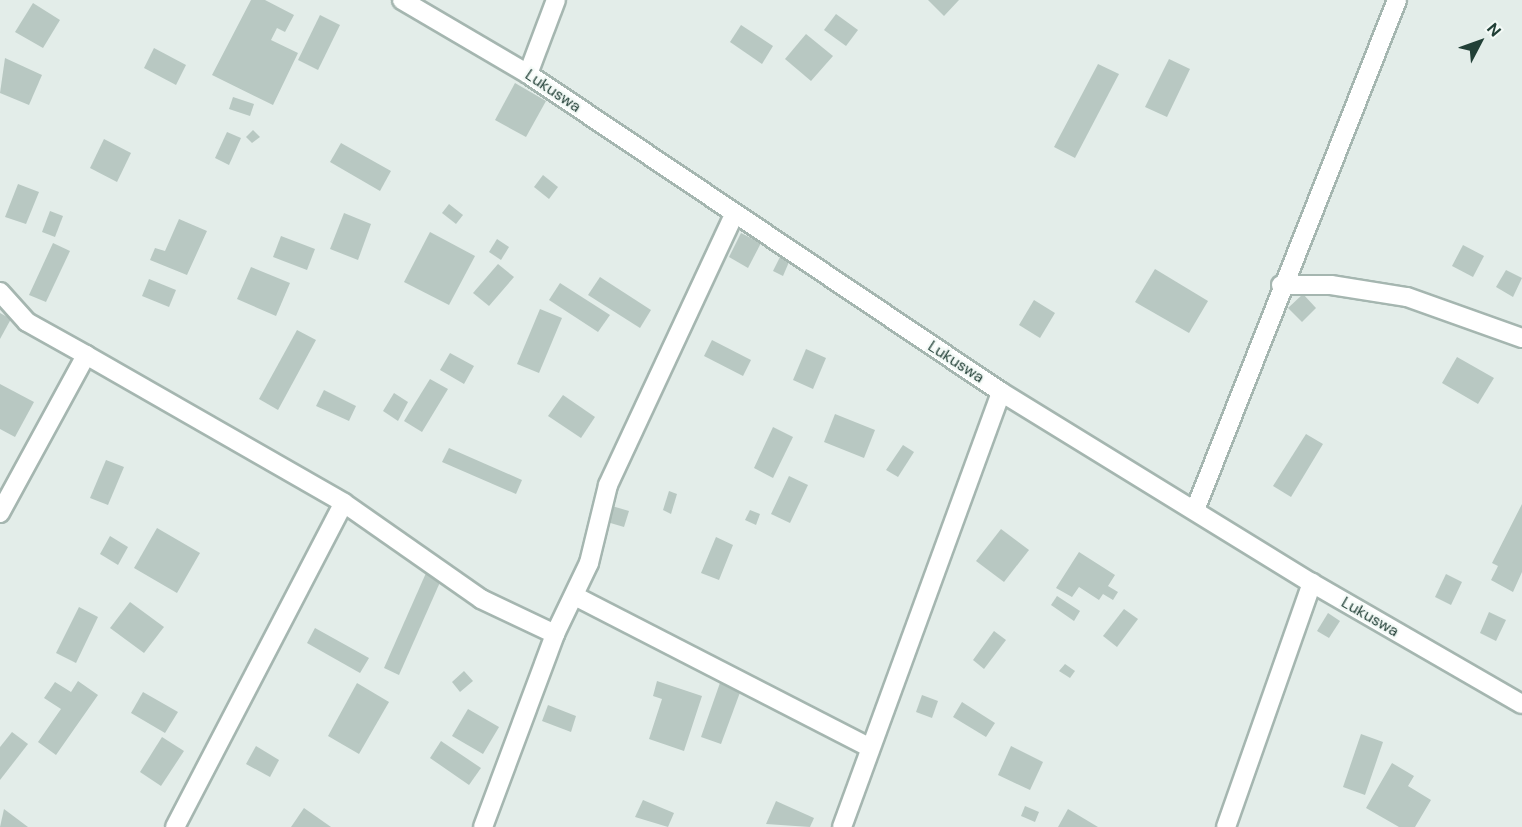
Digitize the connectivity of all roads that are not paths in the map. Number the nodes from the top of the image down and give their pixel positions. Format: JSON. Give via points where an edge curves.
{"nodes":[{"id":1,"x":402,"y":0,"type":"edge"},
{"id":2,"x":556,"y":0,"type":"edge"},
{"id":3,"x":1397,"y":0,"type":"edge"},
{"id":4,"x":528,"y":74,"type":"junction"},
{"id":5,"x":734,"y":215,"type":"junction"},
{"id":6,"x":1281,"y":285,"type":"junction"},
{"id":7,"x":0,"y":292,"type":"edge"},
{"id":8,"x":1522,"y":338,"type":"edge"},
{"id":9,"x":86,"y":355,"type":"junction"},
{"id":10,"x":1001,"y":392,"type":"junction"},
{"id":11,"x":344,"y":502,"type":"junction"},
{"id":12,"x":1194,"y":510,"type":"junction"},
{"id":13,"x":0,"y":513,"type":"edge"},
{"id":14,"x":1312,"y":583,"type":"junction"},
{"id":15,"x":575,"y":596,"type":"junction"},
{"id":16,"x":555,"y":634,"type":"junction"},
{"id":17,"x":1522,"y":704,"type":"edge"},
{"id":18,"x":869,"y":747,"type":"junction"},
{"id":19,"x":175,"y":827,"type":"edge"},
{"id":20,"x":483,"y":827,"type":"edge"},
{"id":21,"x":842,"y":827,"type":"edge"},
{"id":22,"x":1226,"y":827,"type":"edge"}],
"edges":[{"from":1,"to":4,"type":"street","name":"Lukuswa"},
{"from":2,"to":4,"type":"street"},
{"from":3,"to":6,"type":"street"},
{"from":4,"to":5,"type":"street","name":"Lukuswa"},
{"from":5,"to":10,"type":"street","name":"Lukuswa"},
{"from":5,"to":15,"type":"street","via":[[608,485]]},
{"from":6,"to":8,"type":"street","via":[[1331,285],[1407,297]]},
{"from":6,"to":12,"type":"street"},
{"from":7,"to":9,"type":"street","via":[[27,322]]},
{"from":9,"to":11,"type":"street"},
{"from":9,"to":13,"type":"street"},
{"from":10,"to":12,"type":"street","name":"Lukuswa"},
{"from":10,"to":18,"type":"street"},
{"from":11,"to":16,"type":"street","via":[[481,599]]},
{"from":11,"to":19,"type":"street"},
{"from":12,"to":14,"type":"street","name":"Lukuswa"},
{"from":14,"to":17,"type":"street","name":"Lukuswa"},
{"from":14,"to":22,"type":"street"},
{"from":15,"to":16,"type":"street"},
{"from":15,"to":18,"type":"street"},
{"from":16,"to":20,"type":"street"},
{"from":18,"to":21,"type":"street"}]}
